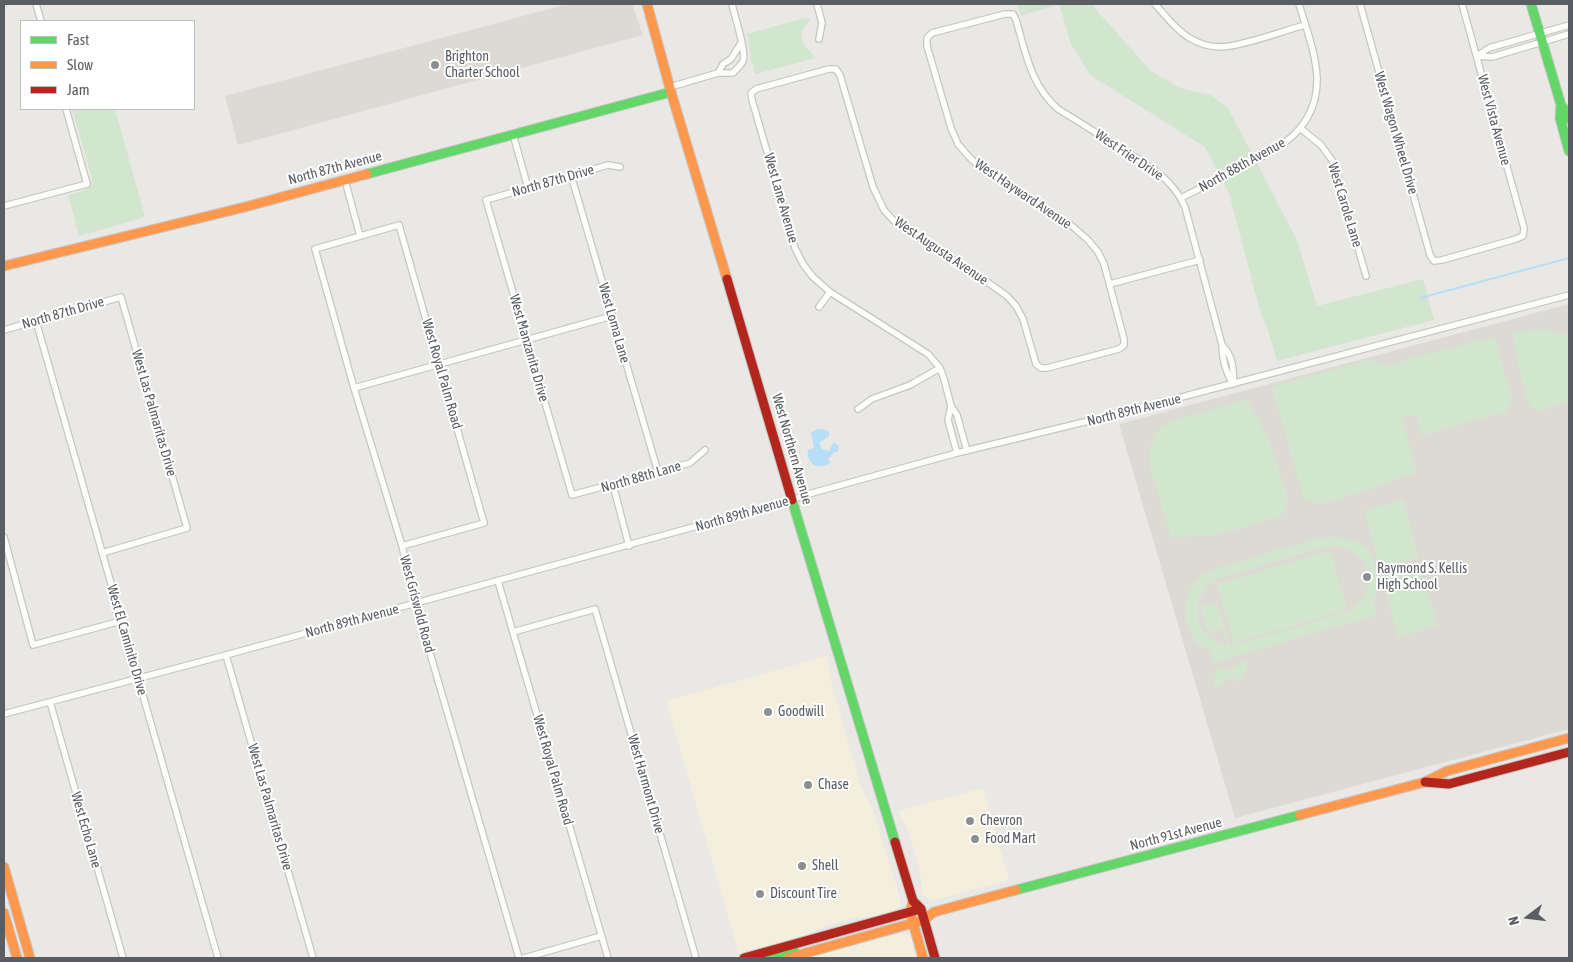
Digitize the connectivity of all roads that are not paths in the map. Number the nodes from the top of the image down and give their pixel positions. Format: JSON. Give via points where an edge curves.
{"nodes":[{"id":1,"x":36,"y":4,"type":"edge"},
{"id":2,"x":647,"y":4,"type":"edge"},
{"id":3,"x":732,"y":4,"type":"edge"},
{"id":4,"x":817,"y":4,"type":"edge"},
{"id":5,"x":1155,"y":4,"type":"edge"},
{"id":6,"x":1299,"y":4,"type":"edge"},
{"id":7,"x":1360,"y":4,"type":"edge"},
{"id":8,"x":1462,"y":4,"type":"edge"},
{"id":9,"x":1531,"y":4,"type":"edge"},
{"id":10,"x":41,"y":20,"type":"edge"},
{"id":11,"x":1305,"y":25,"type":"junction"},
{"id":12,"x":1569,"y":25,"type":"edge"},
{"id":13,"x":1569,"y":34,"type":"edge"},
{"id":14,"x":1541,"y":37,"type":"junction"},
{"id":15,"x":927,"y":38,"type":"joint"},
{"id":16,"x":819,"y":39,"type":"dead end"},
{"id":17,"x":741,"y":42,"type":"junction"},
{"id":18,"x":1477,"y":56,"type":"junction"},
{"id":19,"x":730,"y":59,"type":"junction"},
{"id":20,"x":739,"y":67,"type":"junction"},
{"id":21,"x":836,"y":69,"type":"joint"},
{"id":22,"x":718,"y":73,"type":"junction"},
{"id":23,"x":671,"y":89,"type":"junction"},
{"id":24,"x":1561,"y":105,"type":"junction"},
{"id":25,"x":66,"y":110,"type":"edge"},
{"id":26,"x":1569,"y":119,"type":"edge"},
{"id":27,"x":1300,"y":128,"type":"junction"},
{"id":28,"x":513,"y":134,"type":"junction"},
{"id":29,"x":1569,"y":151,"type":"edge"},
{"id":30,"x":620,"y":167,"type":"dead end"},
{"id":31,"x":571,"y":175,"type":"junction"},
{"id":32,"x":345,"y":180,"type":"junction"},
{"id":33,"x":528,"y":188,"type":"junction"},
{"id":34,"x":1181,"y":198,"type":"junction"},
{"id":35,"x":486,"y":200,"type":"joint"},
{"id":36,"x":4,"y":206,"type":"edge"},
{"id":37,"x":360,"y":236,"type":"junction"},
{"id":38,"x":1523,"y":236,"type":"joint"},
{"id":39,"x":1200,"y":260,"type":"junction"},
{"id":40,"x":4,"y":266,"type":"edge"},
{"id":41,"x":1366,"y":276,"type":"dead end"},
{"id":42,"x":1110,"y":284,"type":"junction"},
{"id":43,"x":830,"y":292,"type":"junction"},
{"id":44,"x":1569,"y":295,"type":"edge"},
{"id":45,"x":121,"y":297,"type":"joint"},
{"id":46,"x":819,"y":307,"type":"dead end"},
{"id":47,"x":612,"y":316,"type":"junction"},
{"id":48,"x":36,"y":321,"type":"junction"},
{"id":49,"x":4,"y":330,"type":"edge"},
{"id":50,"x":526,"y":340,"type":"junction"},
{"id":51,"x":1124,"y":346,"type":"joint"},
{"id":52,"x":439,"y":364,"type":"junction"},
{"id":53,"x":940,"y":368,"type":"junction"},
{"id":54,"x":1233,"y":384,"type":"junction"},
{"id":55,"x":354,"y":388,"type":"junction"},
{"id":56,"x":951,"y":406,"type":"junction"},
{"id":57,"x":858,"y":409,"type":"dead end"},
{"id":58,"x":705,"y":450,"type":"dead end"},
{"id":59,"x":967,"y":451,"type":"junction"},
{"id":60,"x":957,"y":453,"type":"junction"},
{"id":61,"x":658,"y":472,"type":"junction"},
{"id":62,"x":613,"y":485,"type":"junction"},
{"id":63,"x":572,"y":495,"type":"joint"},
{"id":64,"x":792,"y":500,"type":"junction"},
{"id":65,"x":4,"y":537,"type":"edge"},
{"id":66,"x":402,"y":546,"type":"junction"},
{"id":67,"x":629,"y":546,"type":"junction"},
{"id":68,"x":102,"y":553,"type":"junction"},
{"id":69,"x":498,"y":581,"type":"junction"},
{"id":70,"x":417,"y":603,"type":"junction"},
{"id":71,"x":121,"y":621,"type":"junction"},
{"id":72,"x":513,"y":632,"type":"junction"},
{"id":73,"x":226,"y":655,"type":"junction"},
{"id":74,"x":138,"y":679,"type":"junction"},
{"id":75,"x":50,"y":702,"type":"junction"},
{"id":76,"x":4,"y":714,"type":"edge"},
{"id":77,"x":1569,"y":738,"type":"edge"},
{"id":78,"x":1524,"y":750,"type":"junction"},
{"id":79,"x":1569,"y":752,"type":"edge"},
{"id":80,"x":1528,"y":763,"type":"junction"},
{"id":81,"x":1425,"y":782,"type":"junction"},
{"id":82,"x":4,"y":867,"type":"edge"},
{"id":83,"x":914,"y":901,"type":"junction"},
{"id":84,"x":920,"y":909,"type":"junction"},
{"id":85,"x":4,"y":912,"type":"edge"},
{"id":86,"x":910,"y":912,"type":"junction"},
{"id":87,"x":934,"y":912,"type":"junction"},
{"id":88,"x":924,"y":920,"type":"junction"},
{"id":89,"x":913,"y":923,"type":"junction"},
{"id":90,"x":601,"y":936,"type":"junction"},
{"id":91,"x":813,"y":939,"type":"junction"},
{"id":92,"x":17,"y":958,"type":"edge"},
{"id":93,"x":30,"y":958,"type":"edge"},
{"id":94,"x":123,"y":958,"type":"edge"},
{"id":95,"x":218,"y":958,"type":"edge"},
{"id":96,"x":313,"y":958,"type":"edge"},
{"id":97,"x":519,"y":958,"type":"edge"},
{"id":98,"x":524,"y":958,"type":"edge"},
{"id":99,"x":608,"y":958,"type":"edge"},
{"id":100,"x":696,"y":958,"type":"edge"},
{"id":101,"x":744,"y":958,"type":"edge"},
{"id":102,"x":770,"y":958,"type":"edge"},
{"id":103,"x":788,"y":958,"type":"edge"},
{"id":104,"x":923,"y":958,"type":"edge"},
{"id":105,"x":935,"y":958,"type":"edge"}],
"edges":[{"from":1,"to":10,"type":"street"},
{"from":2,"to":23,"type":"main road","name":"West Northern Avenue"},
{"from":3,"to":17,"type":"street"},
{"from":4,"to":16,"type":"street","via":[[822,23]]},
{"from":5,"to":11,"type":"street","via":[[1188,37],[1222,47]]},
{"from":6,"to":11,"type":"street"},
{"from":7,"to":38,"type":"street","name":"West Wagon Wheel Drive","via":[[1430,255],[1434,260],[1442,260]]},
{"from":8,"to":18,"type":"street","name":"West Vista Avenue"},
{"from":9,"to":14,"type":"main road"},
{"from":11,"to":27,"type":"street","via":[[1317,80],[1312,107]]},
{"from":12,"to":14,"type":"street"},
{"from":13,"to":14,"type":"street"},
{"from":14,"to":18,"type":"street","via":[[1489,48]]},
{"from":14,"to":18,"type":"street","via":[[1492,57]]},
{"from":14,"to":24,"type":"main road"},
{"from":15,"to":34,"type":"street","name":"West Frier Drive","via":[[932,33],[1013,14],[1037,86],[1051,102],[1147,165]]},
{"from":15,"to":42,"type":"street","name":"West Hayward Avenue","via":[[958,144],[980,168],[1072,226],[1088,240],[1104,264]]},
{"from":17,"to":19,"type":"street"},
{"from":17,"to":20,"type":"street","via":[[744,60]]},
{"from":18,"to":38,"type":"street","name":"West Vista Avenue","via":[[1524,228]]},
{"from":19,"to":20,"type":"street"},
{"from":19,"to":22,"type":"street"},
{"from":20,"to":22,"type":"street","name":"North 87th Avenue","via":[[733,73]]},
{"from":21,"to":43,"type":"street","name":"West Lane Avenue","via":[[751,93],[795,248],[813,277]]},
{"from":21,"to":51,"type":"street","name":"West Augusta Avenue","via":[[873,187],[884,210],[909,232],[1007,296],[1023,319],[1036,364],[1048,368]]},
{"from":22,"to":23,"type":"street","name":"North 87th Avenue"},
{"from":23,"to":28,"type":"main road","name":"North 87th Avenue"},
{"from":23,"to":64,"type":"main road","name":"West Northern Avenue"},
{"from":24,"to":26,"type":"main road"},
{"from":24,"to":29,"type":"main road","via":[[1560,118]]},
{"from":25,"to":36,"type":"street","via":[[87,184]]},
{"from":27,"to":34,"type":"street","name":"North 88th Avenue","via":[[1276,150]]},
{"from":27,"to":41,"type":"street","name":"West Carole Lane","via":[[1321,145],[1334,163]]},
{"from":28,"to":32,"type":"main road","name":"North 87th Avenue"},
{"from":28,"to":33,"type":"street"},
{"from":30,"to":31,"type":"street","name":"North 87th Drive","via":[[608,164]]},
{"from":31,"to":33,"type":"street","name":"North 87th Drive"},
{"from":31,"to":47,"type":"street","name":"West Loma Lane"},
{"from":32,"to":37,"type":"street"},
{"from":32,"to":40,"type":"main road","name":"North 87th Avenue"},
{"from":33,"to":35,"type":"street","name":"North 87th Drive"},
{"from":34,"to":39,"type":"street","name":"West Frier Drive"},
{"from":35,"to":50,"type":"street","name":"West Manzanita Drive"},
{"from":37,"to":52,"type":"street","name":"West Royal Palm Road","via":[[399,225]]},
{"from":37,"to":55,"type":"street","name":"West Griswold Road","via":[[315,249]]},
{"from":39,"to":42,"type":"street"},
{"from":39,"to":54,"type":"street","name":"West Frier Drive","via":[[1226,373]]},
{"from":42,"to":51,"type":"street","name":"West Hayward Avenue"},
{"from":43,"to":46,"type":"street"},
{"from":43,"to":53,"type":"street","name":"West Lane Avenue","via":[[918,346]]},
{"from":44,"to":54,"type":"street","name":"North 89th Avenue"},
{"from":45,"to":48,"type":"street","name":"North 87th Drive"},
{"from":45,"to":68,"type":"street","name":"West Las Palmaritas Drive","via":[[187,528]]},
{"from":47,"to":50,"type":"street"},
{"from":47,"to":61,"type":"street","name":"West Loma Lane"},
{"from":48,"to":49,"type":"street","name":"North 87th Drive"},
{"from":48,"to":68,"type":"street","name":"West El Caminito Drive"},
{"from":50,"to":52,"type":"street"},
{"from":50,"to":63,"type":"street","name":"West Manzanita Drive"},
{"from":52,"to":55,"type":"street"},
{"from":52,"to":66,"type":"street","name":"West Royal Palm Road","via":[[484,523]]},
{"from":53,"to":56,"type":"street","name":"West Lane Avenue"},
{"from":53,"to":57,"type":"street","via":[[910,385],[872,399]]},
{"from":54,"to":59,"type":"street","name":"North 89th Avenue"},
{"from":55,"to":66,"type":"street","name":"West Griswold Road"},
{"from":56,"to":59,"type":"street","name":"West Lane Avenue","via":[[957,415]]},
{"from":56,"to":60,"type":"street","name":"West Lane Avenue","via":[[948,420]]},
{"from":58,"to":61,"type":"street","name":"North 88th Lane","via":[[690,463]]},
{"from":59,"to":60,"type":"street","name":"North 89th Avenue"},
{"from":60,"to":64,"type":"street","name":"North 89th Avenue"},
{"from":61,"to":62,"type":"street","name":"North 88th Lane"},
{"from":62,"to":63,"type":"street","name":"North 88th Lane"},
{"from":62,"to":67,"type":"street"},
{"from":64,"to":67,"type":"street","name":"North 89th Avenue"},
{"from":64,"to":83,"type":"main road","name":"West Northern Avenue"},
{"from":65,"to":71,"type":"street","via":[[33,645]]},
{"from":66,"to":70,"type":"street","name":"West Griswold Road"},
{"from":67,"to":69,"type":"street","name":"North 89th Avenue"},
{"from":68,"to":71,"type":"street","name":"West El Caminito Drive"},
{"from":69,"to":70,"type":"street","name":"North 89th Avenue"},
{"from":69,"to":72,"type":"street","name":"West Royal Palm Road"},
{"from":70,"to":73,"type":"street","name":"North 89th Avenue"},
{"from":70,"to":97,"type":"street","name":"West Griswold Road"},
{"from":71,"to":74,"type":"street","name":"West El Caminito Drive"},
{"from":72,"to":90,"type":"street","name":"West Royal Palm Road"},
{"from":72,"to":100,"type":"street","name":"West Harmont Drive","via":[[595,609]]},
{"from":73,"to":74,"type":"street","name":"North 89th Avenue"},
{"from":73,"to":96,"type":"street","name":"West Las Palmaritas Drive"},
{"from":74,"to":75,"type":"street","name":"North 89th Avenue"},
{"from":74,"to":95,"type":"street","name":"West El Caminito Drive"},
{"from":75,"to":76,"type":"street","name":"North 89th Avenue"},
{"from":75,"to":94,"type":"street","name":"West Echo Lane"},
{"from":77,"to":78,"type":"main road","name":"North 91st Avenue"},
{"from":78,"to":80,"type":"main road"},
{"from":78,"to":81,"type":"main road","name":"North 91st Avenue","via":[[1447,771]]},
{"from":79,"to":80,"type":"main road","name":"North 91st Avenue"},
{"from":80,"to":81,"type":"main road","name":"North 91st Avenue","via":[[1449,784]]},
{"from":81,"to":87,"type":"main road","name":"North 91st Avenue"},
{"from":82,"to":93,"type":"main road"},
{"from":83,"to":84,"type":"main road","name":"West Northern Avenue"},
{"from":83,"to":86,"type":"main road"},
{"from":84,"to":86,"type":"main road","name":"North 91st Avenue"},
{"from":84,"to":87,"type":"main road","name":"North 91st Avenue"},
{"from":84,"to":88,"type":"main road","name":"West Northern Avenue"},
{"from":85,"to":92,"type":"main road"},
{"from":86,"to":89,"type":"main road"},
{"from":86,"to":91,"type":"main road","name":"North 91st Avenue"},
{"from":87,"to":88,"type":"main road","name":"North 91st Avenue"},
{"from":88,"to":89,"type":"main road","name":"North 91st Avenue"},
{"from":88,"to":105,"type":"main road","name":"West Northern Avenue"},
{"from":89,"to":103,"type":"main road","name":"North 91st Avenue"},
{"from":89,"to":104,"type":"main road"},
{"from":90,"to":98,"type":"street"},
{"from":90,"to":99,"type":"street","name":"West Royal Palm Road"},
{"from":91,"to":101,"type":"main road","name":"North 91st Avenue"},
{"from":91,"to":102,"type":"main road","via":[[806,948]]}]}
